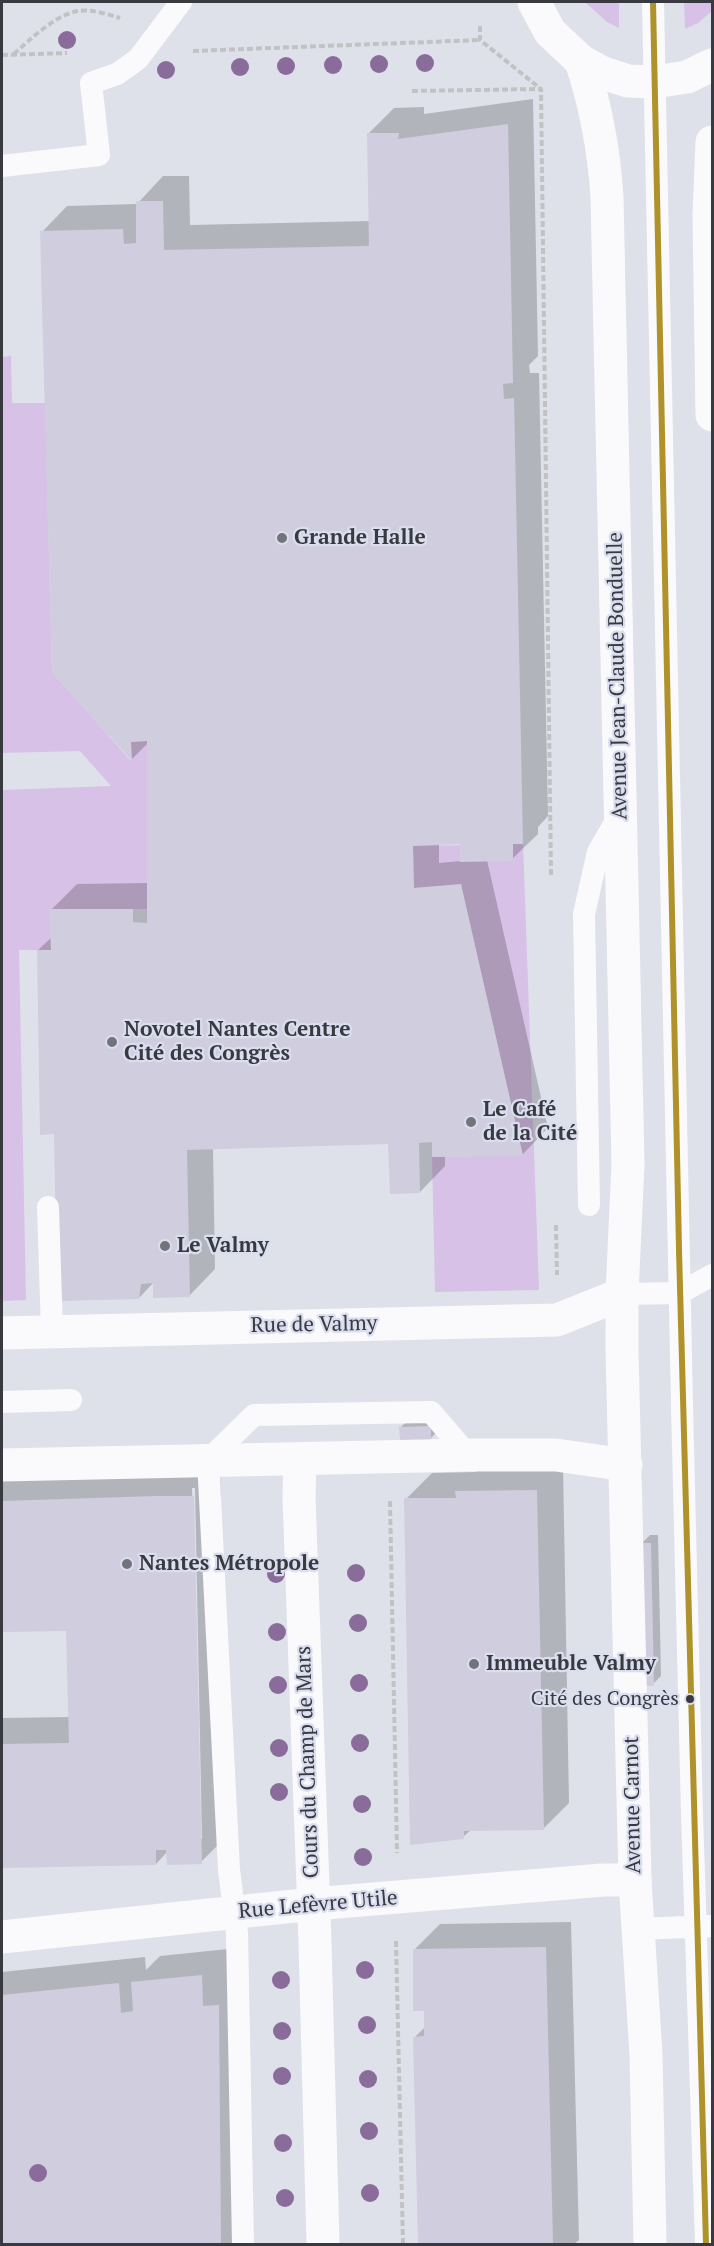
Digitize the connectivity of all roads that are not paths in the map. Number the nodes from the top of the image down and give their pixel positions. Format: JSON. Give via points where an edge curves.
{"nodes":[{"id":1,"x":181,"y":2,"type":"edge"},
{"id":2,"x":534,"y":2,"type":"edge"},
{"id":3,"x":653,"y":2,"type":"edge"},
{"id":4,"x":581,"y":61,"type":"junction"},
{"id":5,"x":712,"y":66,"type":"edge"},
{"id":6,"x":654,"y":82,"type":"junction"},
{"id":7,"x":712,"y":142,"type":"edge"},
{"id":8,"x":2,"y":166,"type":"edge"},
{"id":9,"x":712,"y":415,"type":"edge"},
{"id":10,"x":621,"y":813,"type":"junction"},
{"id":11,"x":589,"y":1206,"type":"dead end"},
{"id":12,"x":48,"y":1207,"type":"dead end"},
{"id":13,"x":712,"y":1275,"type":"edge"},
{"id":14,"x":680,"y":1293,"type":"junction"},
{"id":15,"x":622,"y":1294,"type":"junction"},
{"id":16,"x":52,"y":1332,"type":"junction"},
{"id":17,"x":2,"y":1333,"type":"edge"},
{"id":18,"x":71,"y":1400,"type":"dead end"},
{"id":19,"x":2,"y":1402,"type":"edge"},
{"id":20,"x":468,"y":1455,"type":"junction"},
{"id":21,"x":300,"y":1459,"type":"junction"},
{"id":22,"x":208,"y":1460,"type":"junction"},
{"id":23,"x":2,"y":1465,"type":"edge"},
{"id":24,"x":626,"y":1465,"type":"junction"},
{"id":25,"x":635,"y":1880,"type":"junction"},
{"id":26,"x":313,"y":1904,"type":"junction"},
{"id":27,"x":233,"y":1913,"type":"junction"},
{"id":28,"x":704,"y":1927,"type":"edge"},
{"id":29,"x":637,"y":1929,"type":"junction"},
{"id":30,"x":2,"y":1937,"type":"edge"},
{"id":31,"x":243,"y":2244,"type":"edge"},
{"id":32,"x":323,"y":2244,"type":"edge"},
{"id":33,"x":650,"y":2244,"type":"edge"},
{"id":34,"x":706,"y":2244,"type":"edge"}],
"edges":[{"from":1,"to":8,"type":"lane","via":[[138,59],[117,74],[91,83],[99,154]]},
{"from":2,"to":4,"type":"street","via":[[550,32]]},
{"from":3,"to":6,"type":"lane"},
{"from":4,"to":6,"type":"street","via":[[628,81]]},
{"from":4,"to":10,"type":"street","name":"Avenue Jean-Claude Bonduelle","via":[[598,122],[607,197]]},
{"from":5,"to":6,"type":"street","via":[[687,77]]},
{"from":6,"to":14,"type":"lane"},
{"from":7,"to":9,"type":"street"},
{"from":10,"to":11,"type":"lane","via":[[598,852],[584,914]]},
{"from":10,"to":15,"type":"street","name":"Avenue Jean-Claude Bonduelle","via":[[628,1164]]},
{"from":12,"to":16,"type":"lane"},
{"from":13,"to":14,"type":"lane"},
{"from":14,"to":15,"type":"lane"},
{"from":14,"to":28,"type":"lane"},
{"from":15,"to":16,"type":"street","name":"Rue de Valmy","via":[[557,1320]]},
{"from":15,"to":24,"type":"street","name":"Avenue Carnot"},
{"from":16,"to":17,"type":"street","name":"Rue de Valmy"},
{"from":18,"to":19,"type":"lane"},
{"from":20,"to":21,"type":"street"},
{"from":20,"to":22,"type":"lane","via":[[431,1413],[277,1414],[254,1415]]},
{"from":20,"to":24,"type":"street","via":[[556,1455]]},
{"from":21,"to":22,"type":"street"},
{"from":21,"to":26,"type":"street","name":"Cours du Champ de Mars"},
{"from":22,"to":23,"type":"street"},
{"from":22,"to":27,"type":"lane"},
{"from":24,"to":25,"type":"street","name":"Avenue Carnot"},
{"from":25,"to":26,"type":"street","name":"Rue Lefèvre Utile"},
{"from":25,"to":29,"type":"street","name":"Avenue Carnot"},
{"from":26,"to":27,"type":"street","name":"Rue Lefèvre Utile"},
{"from":26,"to":32,"type":"street","name":"Cours du Champ de Mars"},
{"from":27,"to":30,"type":"street","name":"Rue Lefèvre Utile"},
{"from":27,"to":31,"type":"lane","via":[[238,1952]]},
{"from":28,"to":29,"type":"lane"},
{"from":28,"to":34,"type":"lane"},
{"from":29,"to":33,"type":"street","name":"Avenue Carnot","via":[[646,2055]]}]}
